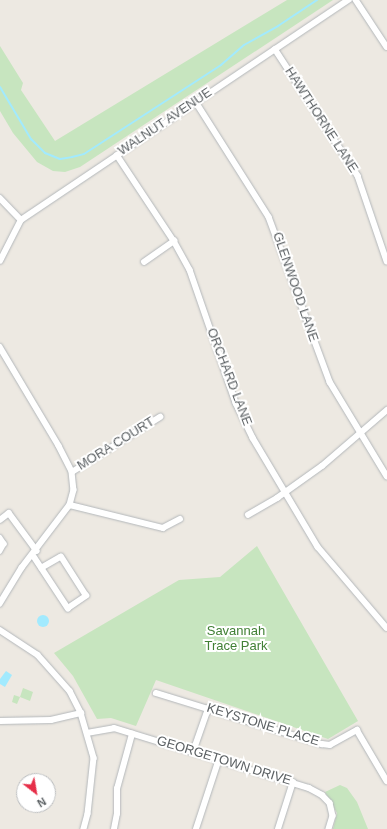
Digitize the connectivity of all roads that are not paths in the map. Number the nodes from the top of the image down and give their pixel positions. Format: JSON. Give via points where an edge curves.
{"nodes":[{"id":1,"x":349,"y":0,"type":"edge"},
{"id":2,"x":356,"y":0,"type":"edge"},
{"id":3,"x":387,"y":47,"type":"edge"},
{"id":4,"x":275,"y":49,"type":"junction"},
{"id":5,"x":196,"y":102,"type":"junction"},
{"id":6,"x":117,"y":155,"type":"junction"},
{"id":7,"x":0,"y":198,"type":"edge"},
{"id":8,"x":21,"y":220,"type":"junction"},
{"id":9,"x":174,"y":241,"type":"junction"},
{"id":10,"x":387,"y":260,"type":"edge"},
{"id":11,"x":0,"y":261,"type":"edge"},
{"id":12,"x":144,"y":262,"type":"dead end"},
{"id":13,"x":0,"y":347,"type":"edge"},
{"id":14,"x":387,"y":410,"type":"edge"},
{"id":15,"x":160,"y":417,"type":"dead end"},
{"id":16,"x":361,"y":433,"type":"junction"},
{"id":17,"x":72,"y":472,"type":"junction"},
{"id":18,"x":387,"y":476,"type":"edge"},
{"id":19,"x":286,"y":492,"type":"junction"},
{"id":20,"x":70,"y":505,"type":"junction"},
{"id":21,"x":248,"y":515,"type":"dead end"},
{"id":22,"x":180,"y":519,"type":"dead end"},
{"id":23,"x":0,"y":520,"type":"edge"},
{"id":24,"x":0,"y":538,"type":"edge"},
{"id":25,"x":0,"y":551,"type":"edge"},
{"id":26,"x":35,"y":553,"type":"junction"},
{"id":27,"x":42,"y":568,"type":"junction"},
{"id":28,"x":3,"y":593,"type":"edge"},
{"id":29,"x":0,"y":604,"type":"edge"},
{"id":30,"x":387,"y":628,"type":"edge"},
{"id":31,"x":0,"y":630,"type":"edge"},
{"id":32,"x":156,"y":693,"type":"dead end"},
{"id":33,"x":208,"y":709,"type":"junction"},
{"id":34,"x":81,"y":713,"type":"junction"},
{"id":35,"x":0,"y":721,"type":"edge"},
{"id":36,"x":87,"y":733,"type":"junction"},
{"id":37,"x":132,"y":734,"type":"junction"},
{"id":38,"x":194,"y":752,"type":"junction"},
{"id":39,"x":219,"y":759,"type":"junction"},
{"id":40,"x":387,"y":781,"type":"edge"},
{"id":41,"x":293,"y":782,"type":"junction"},
{"id":42,"x":84,"y":829,"type":"edge"},
{"id":43,"x":114,"y":829,"type":"edge"},
{"id":44,"x":196,"y":829,"type":"edge"},
{"id":45,"x":278,"y":829,"type":"edge"},
{"id":46,"x":329,"y":829,"type":"edge"}],
"edges":[{"from":1,"to":4,"type":"street","name":"WALNUT AVENUE"},
{"from":2,"to":3,"type":"street"},
{"from":4,"to":5,"type":"street","name":"WALNUT AVENUE"},
{"from":4,"to":10,"type":"street","name":"HAWTHORNE LANE","via":[[355,171]]},
{"from":5,"to":6,"type":"street","name":"WALNUT AVENUE"},
{"from":5,"to":16,"type":"street","name":"GLENWOOD LANE","via":[[274,227],[325,370]]},
{"from":6,"to":8,"type":"street","name":"WALNUT AVENUE"},
{"from":6,"to":9,"type":"street","name":"ORCHARD LANE"},
{"from":7,"to":8,"type":"street"},
{"from":8,"to":11,"type":"street","name":"WALNUT AVENUE"},
{"from":9,"to":12,"type":"street"},
{"from":9,"to":19,"type":"street","name":"ORCHARD LANE","via":[[190,270],[242,418]]},
{"from":13,"to":17,"type":"street"},
{"from":14,"to":16,"type":"street"},
{"from":15,"to":17,"type":"street","name":"MORA COURT"},
{"from":16,"to":18,"type":"street","name":"GLENWOOD LANE"},
{"from":16,"to":19,"type":"street"},
{"from":17,"to":20,"type":"street","via":[[74,490]]},
{"from":19,"to":21,"type":"street"},
{"from":19,"to":30,"type":"street","name":"ORCHARD LANE","via":[[326,557]]},
{"from":20,"to":22,"type":"street","via":[[163,528]]},
{"from":20,"to":26,"type":"street"},
{"from":23,"to":26,"type":"street","via":[[9,513]]},
{"from":24,"to":25,"type":"street","via":[[4,544]]},
{"from":26,"to":27,"type":"street"},
{"from":26,"to":28,"type":"street"},
{"from":27,"to":27,"type":"street","via":[[61,557],[86,596],[68,608]]},
{"from":28,"to":29,"type":"street"},
{"from":31,"to":34,"type":"street","via":[[38,656],[70,691]]},
{"from":32,"to":33,"type":"street","name":"KEYSTONE PLACE"},
{"from":33,"to":38,"type":"street"},
{"from":33,"to":40,"type":"street","name":"KEYSTONE PLACE","via":[[322,744],[330,745],[357,730]]},
{"from":34,"to":35,"type":"street","via":[[51,720]]},
{"from":34,"to":36,"type":"street"},
{"from":36,"to":37,"type":"street","name":"GEORGETOWN DRIVE","via":[[114,728]]},
{"from":36,"to":42,"type":"street","via":[[94,758]]},
{"from":37,"to":38,"type":"street","name":"GEORGETOWN DRIVE"},
{"from":37,"to":43,"type":"street","via":[[117,789]]},
{"from":38,"to":39,"type":"street","name":"GEORGETOWN DRIVE"},
{"from":39,"to":41,"type":"street","name":"GEORGETOWN DRIVE"},
{"from":39,"to":44,"type":"street"},
{"from":41,"to":45,"type":"street"},
{"from":41,"to":46,"type":"street","name":"GEORGETOWN DRIVE","via":[[322,795],[330,804],[333,816]]}]}
